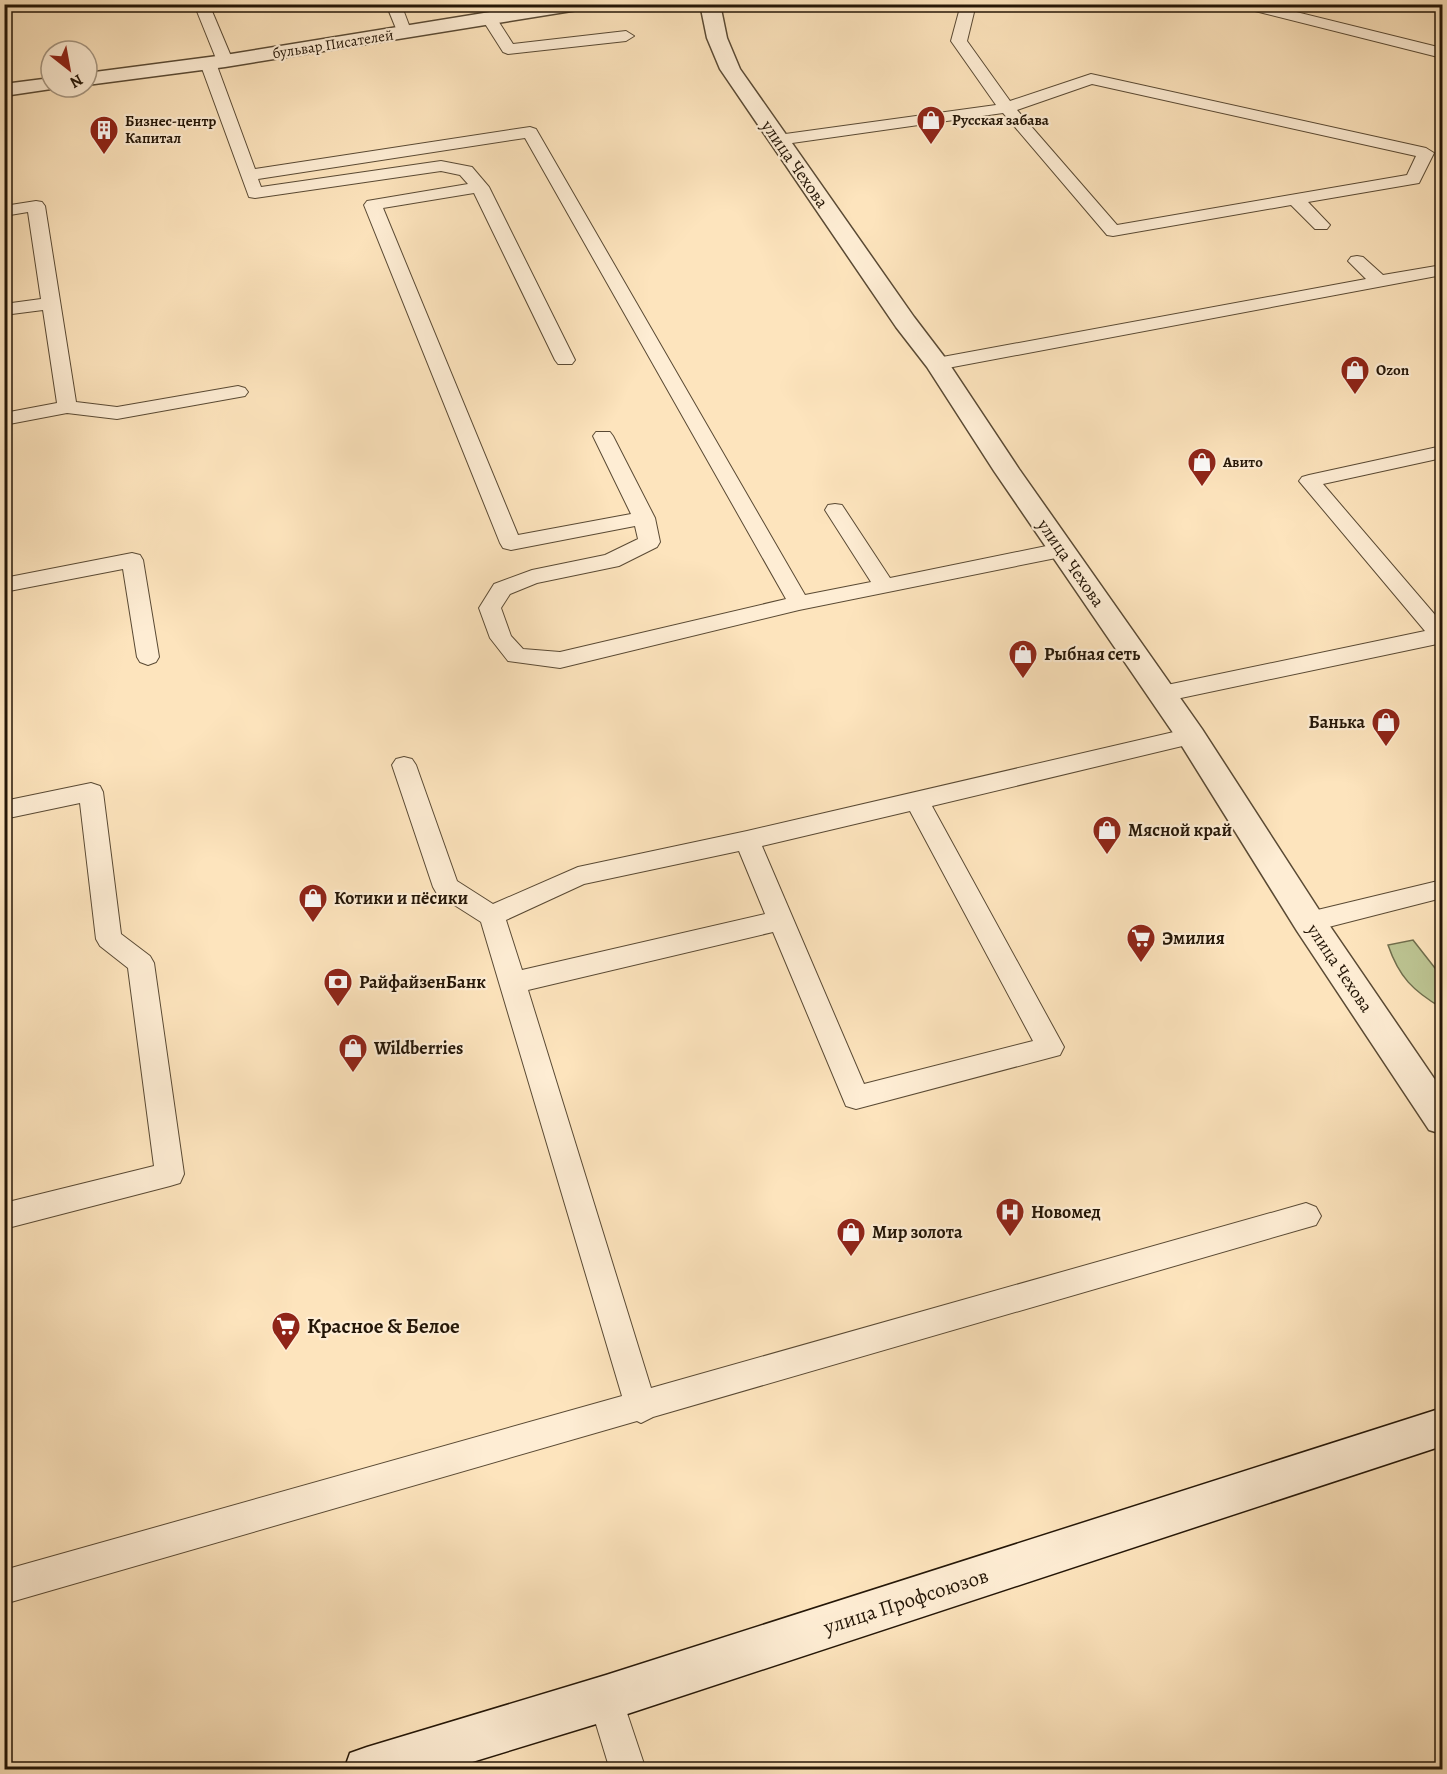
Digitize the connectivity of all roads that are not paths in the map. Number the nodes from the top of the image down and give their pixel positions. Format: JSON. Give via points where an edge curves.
{"nodes":[{"id":1,"x":201,"y":4,"type":"edge"},
{"id":2,"x":393,"y":4,"type":"edge"},
{"id":3,"x":578,"y":4,"type":"edge"},
{"id":4,"x":710,"y":4,"type":"edge"},
{"id":5,"x":969,"y":4,"type":"edge"},
{"id":6,"x":1244,"y":4,"type":"edge"},
{"id":7,"x":490,"y":19,"type":"junction"},
{"id":8,"x":404,"y":33,"type":"junction"},
{"id":9,"x":626,"y":36,"type":"dead end"},
{"id":10,"x":1443,"y":53,"type":"edge"},
{"id":11,"x":216,"y":62,"type":"junction"},
{"id":12,"x":99,"y":77,"type":"edge"},
{"id":13,"x":39,"y":86,"type":"edge"},
{"id":14,"x":4,"y":90,"type":"edge"},
{"id":15,"x":1007,"y":108,"type":"junction"},
{"id":16,"x":778,"y":140,"type":"junction"},
{"id":17,"x":249,"y":175,"type":"junction"},
{"id":18,"x":480,"y":187,"type":"junction"},
{"id":19,"x":1295,"y":199,"type":"junction"},
{"id":20,"x":4,"y":211,"type":"edge"},
{"id":21,"x":1321,"y":225,"type":"dead end"},
{"id":22,"x":1357,"y":261,"type":"dead end"},
{"id":23,"x":1435,"y":271,"type":"edge"},
{"id":24,"x":1380,"y":282,"type":"junction"},
{"id":25,"x":1443,"y":288,"type":"edge"},
{"id":26,"x":51,"y":303,"type":"junction"},
{"id":27,"x":4,"y":310,"type":"edge"},
{"id":28,"x":565,"y":360,"type":"dead end"},
{"id":29,"x":937,"y":364,"type":"junction"},
{"id":30,"x":238,"y":392,"type":"dead end"},
{"id":31,"x":67,"y":407,"type":"junction"},
{"id":32,"x":4,"y":419,"type":"edge"},
{"id":33,"x":603,"y":436,"type":"dead end"},
{"id":34,"x":1443,"y":452,"type":"edge"},
{"id":35,"x":835,"y":510,"type":"dead end"},
{"id":36,"x":644,"y":518,"type":"junction"},
{"id":37,"x":1061,"y":550,"type":"junction"},
{"id":38,"x":4,"y":585,"type":"edge"},
{"id":39,"x":885,"y":587,"type":"junction"},
{"id":40,"x":799,"y":603,"type":"junction"},
{"id":41,"x":1442,"y":635,"type":"edge"},
{"id":42,"x":148,"y":657,"type":"dead end"},
{"id":43,"x":1162,"y":694,"type":"junction"},
{"id":44,"x":1191,"y":736,"type":"junction"},
{"id":45,"x":404,"y":765,"type":"dead end"},
{"id":46,"x":917,"y":801,"type":"junction"},
{"id":47,"x":4,"y":810,"type":"edge"},
{"id":48,"x":747,"y":840,"type":"junction"},
{"id":49,"x":1443,"y":890,"type":"edge"},
{"id":50,"x":492,"y":916,"type":"junction"},
{"id":51,"x":780,"y":920,"type":"junction"},
{"id":52,"x":1309,"y":922,"type":"junction"},
{"id":53,"x":512,"y":983,"type":"junction"},
{"id":54,"x":1443,"y":1119,"type":"edge"},
{"id":55,"x":4,"y":1216,"type":"edge"},
{"id":56,"x":1306,"y":1216,"type":"dead end"},
{"id":57,"x":641,"y":1408,"type":"junction"},
{"id":58,"x":1443,"y":1427,"type":"edge"},
{"id":59,"x":4,"y":1587,"type":"edge"},
{"id":60,"x":606,"y":1698,"type":"junction"},
{"id":61,"x":367,"y":1770,"type":"edge"},
{"id":62,"x":628,"y":1770,"type":"edge"}],
"edges":[{"from":1,"to":11,"type":"lane"},
{"from":2,"to":8,"type":"lane"},
{"from":3,"to":7,"type":"street","name":"бульвар Писателей"},
{"from":4,"to":16,"type":"street","name":"улица Чехова","via":[[718,44],[730,69]]},
{"from":5,"to":15,"type":"lane","via":[[959,41]]},
{"from":6,"to":10,"type":"lane"},
{"from":7,"to":8,"type":"street","name":"бульвар Писателей"},
{"from":7,"to":9,"type":"lane","via":[[508,49]]},
{"from":8,"to":11,"type":"street","name":"бульвар Писателей"},
{"from":11,"to":12,"type":"street","name":"бульвар Писателей"},
{"from":11,"to":17,"type":"lane"},
{"from":13,"to":14,"type":"street"},
{"from":15,"to":16,"type":"lane"},
{"from":15,"to":19,"type":"lane","via":[[1113,231]]},
{"from":15,"to":19,"type":"lane","via":[[1091,79],[1426,153],[1413,179]]},
{"from":16,"to":29,"type":"street","name":"улица Чехова"},
{"from":17,"to":18,"type":"lane","via":[[255,192],[441,166],[466,171]]},
{"from":17,"to":40,"type":"lane","via":[[374,147],[530,132]]},
{"from":18,"to":28,"type":"lane"},
{"from":18,"to":36,"type":"lane","via":[[373,205],[511,543]]},
{"from":19,"to":21,"type":"lane"},
{"from":20,"to":26,"type":"lane","via":[[36,206]]},
{"from":22,"to":24,"type":"lane"},
{"from":23,"to":24,"type":"lane"},
{"from":23,"to":25,"type":"lane"},
{"from":24,"to":29,"type":"lane"},
{"from":26,"to":27,"type":"lane"},
{"from":26,"to":31,"type":"lane"},
{"from":29,"to":37,"type":"street","name":"улица Чехова"},
{"from":30,"to":31,"type":"lane","via":[[117,413]]},
{"from":31,"to":32,"type":"lane"},
{"from":33,"to":36,"type":"lane"},
{"from":34,"to":41,"type":"lane","via":[[1309,481]]},
{"from":35,"to":39,"type":"lane"},
{"from":36,"to":40,"type":"lane","via":[[649,542],[611,561],[532,577],[502,589],[490,608],[501,638],[516,656],[560,660]]},
{"from":37,"to":39,"type":"lane"},
{"from":37,"to":43,"type":"street","name":"улица Чехова"},
{"from":38,"to":42,"type":"lane","via":[[132,560]]},
{"from":39,"to":40,"type":"lane"},
{"from":41,"to":43,"type":"lane"},
{"from":43,"to":44,"type":"street","name":"улица Чехова"},
{"from":44,"to":46,"type":"lane"},
{"from":44,"to":52,"type":"street","name":"улица Чехова"},
{"from":45,"to":50,"type":"lane","via":[[446,887]]},
{"from":46,"to":48,"type":"lane"},
{"from":46,"to":51,"type":"lane","via":[[1050,1047],[856,1098]]},
{"from":47,"to":55,"type":"lane","via":[[91,792],[109,939],[141,963],[170,1174]]},
{"from":48,"to":50,"type":"lane","via":[[578,876]]},
{"from":48,"to":51,"type":"lane"},
{"from":49,"to":52,"type":"lane"},
{"from":50,"to":53,"type":"lane"},
{"from":51,"to":53,"type":"lane"},
{"from":52,"to":54,"type":"street","name":"улица Чехова"},
{"from":53,"to":57,"type":"lane"},
{"from":56,"to":57,"type":"lane"},
{"from":57,"to":59,"type":"lane"},
{"from":58,"to":60,"type":"street","name":"улица Профсоюзов"},
{"from":60,"to":61,"type":"street","name":"улица Профсоюзов"},
{"from":60,"to":62,"type":"lane"}]}
